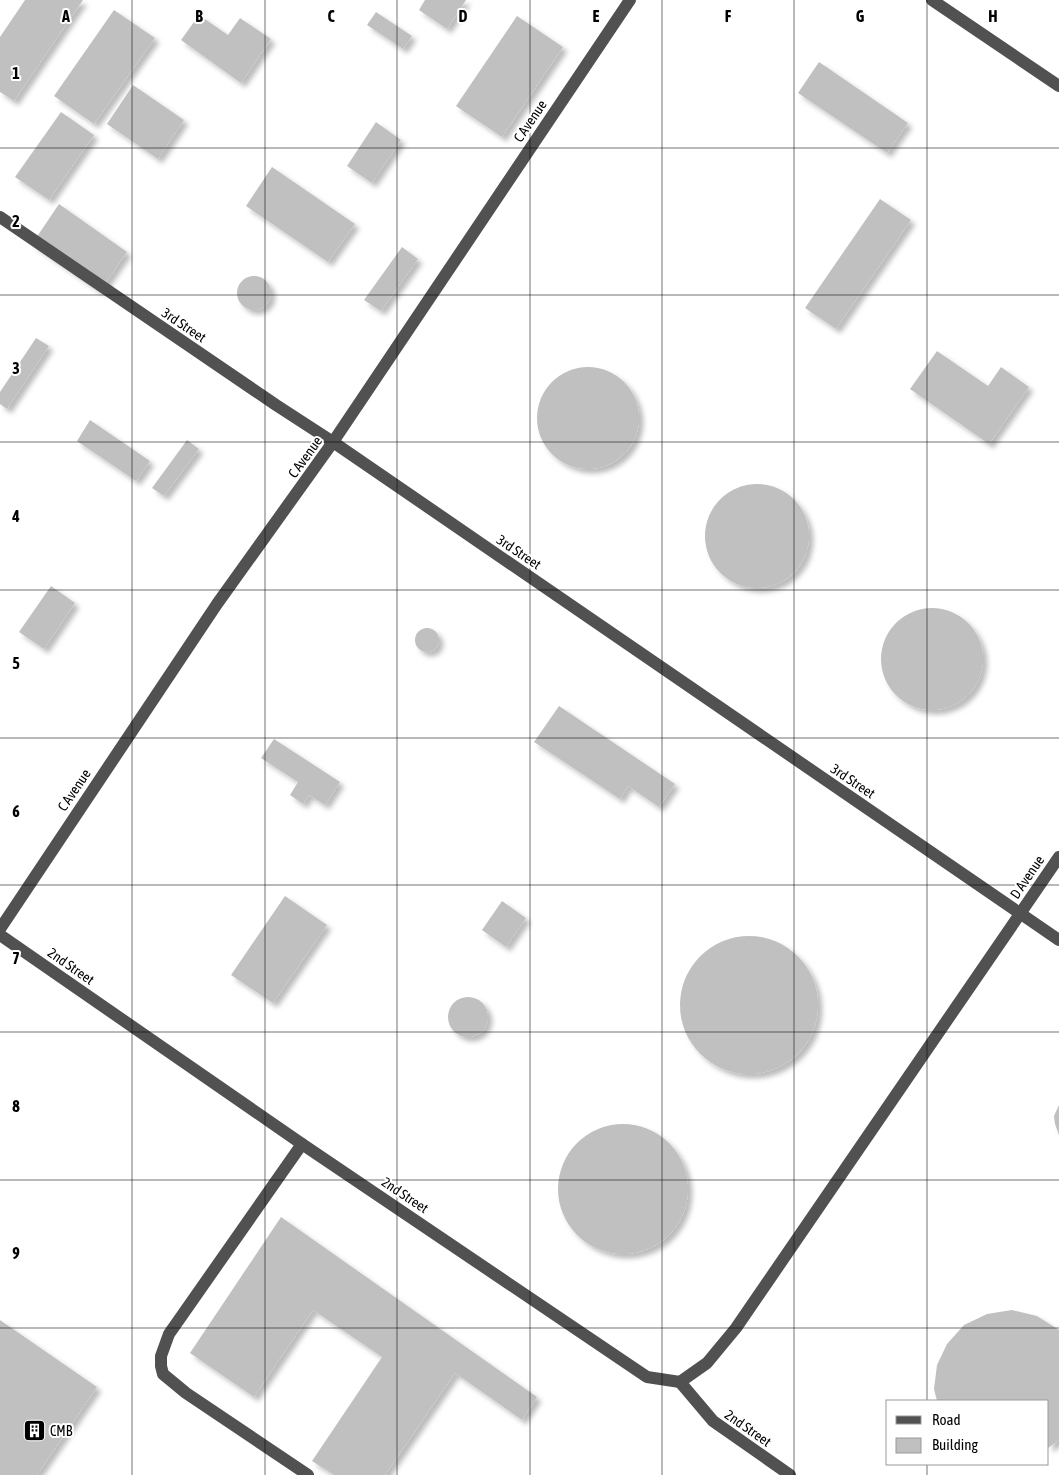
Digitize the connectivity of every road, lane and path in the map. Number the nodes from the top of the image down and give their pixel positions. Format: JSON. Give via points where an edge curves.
{"nodes":[{"id":1,"x":630,"y":0,"type":"edge"},
{"id":2,"x":932,"y":0,"type":"edge"},
{"id":3,"x":1059,"y":86,"type":"edge"},
{"id":4,"x":0,"y":217,"type":"edge"},
{"id":5,"x":333,"y":442,"type":"junction"},
{"id":6,"x":1059,"y":856,"type":"edge"},
{"id":7,"x":1020,"y":914,"type":"junction"},
{"id":8,"x":0,"y":928,"type":"edge"},
{"id":9,"x":0,"y":935,"type":"edge"},
{"id":10,"x":1059,"y":940,"type":"edge"},
{"id":11,"x":302,"y":1144,"type":"junction"},
{"id":12,"x":680,"y":1382,"type":"junction"},
{"id":13,"x":308,"y":1475,"type":"edge"},
{"id":14,"x":790,"y":1475,"type":"edge"}],
"edges":[{"from":1,"to":5,"type":"lane","name":"C Avenue"},
{"from":2,"to":3,"type":"lane"},
{"from":4,"to":5,"type":"lane","name":"3rd Street"},
{"from":5,"to":7,"type":"lane","name":"3rd Street"},
{"from":5,"to":8,"type":"lane","name":"C Avenue","via":[[217,604]]},
{"from":6,"to":7,"type":"lane","name":"D Avenue"},
{"from":7,"to":10,"type":"lane","name":"3rd Street"},
{"from":7,"to":12,"type":"lane","name":"D Avenue","via":[[736,1328],[707,1363]]},
{"from":9,"to":11,"type":"lane","name":"2nd Street"},
{"from":11,"to":12,"type":"lane","name":"2nd Street","via":[[647,1377]]},
{"from":11,"to":13,"type":"lane","via":[[169,1334],[161,1366],[163,1374],[186,1394]]},
{"from":12,"to":14,"type":"lane","name":"2nd Street","via":[[713,1421]]}]}
